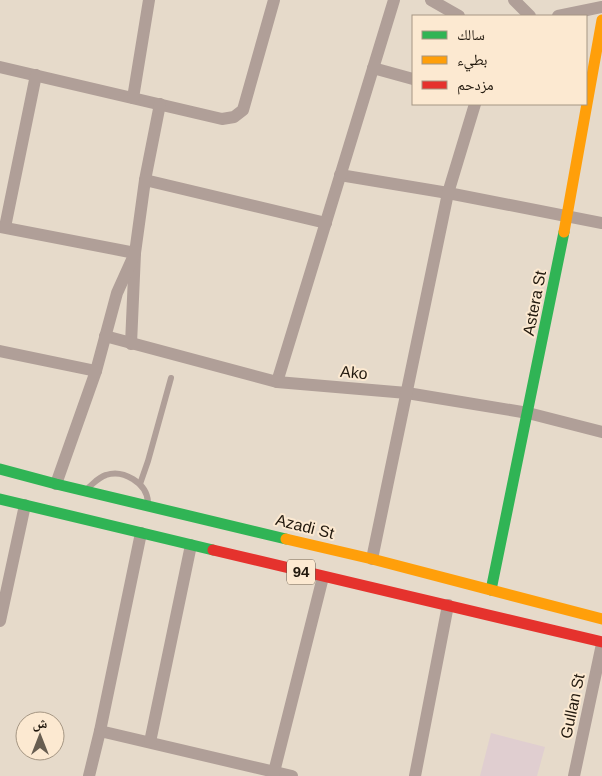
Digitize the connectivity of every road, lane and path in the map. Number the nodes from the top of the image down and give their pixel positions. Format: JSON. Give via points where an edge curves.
{"nodes":[{"id":1,"x":149,"y":0,"type":"edge"},
{"id":2,"x":274,"y":0,"type":"edge"},
{"id":3,"x":394,"y":0,"type":"edge"},
{"id":4,"x":431,"y":0,"type":"edge"},
{"id":5,"x":514,"y":0,"type":"edge"},
{"id":6,"x":602,"y":7,"type":"edge"},
{"id":7,"x":457,"y":15,"type":"edge"},
{"id":8,"x":529,"y":15,"type":"edge"},
{"id":9,"x":563,"y":15,"type":"edge"},
{"id":10,"x":602,"y":20,"type":"edge"},
{"id":11,"x":601,"y":35,"type":"edge"},
{"id":12,"x":0,"y":67,"type":"edge"},
{"id":13,"x":373,"y":68,"type":"junction"},
{"id":14,"x":36,"y":75,"type":"junction"},
{"id":15,"x":412,"y":79,"type":"edge"},
{"id":16,"x":133,"y":98,"type":"junction"},
{"id":17,"x":160,"y":104,"type":"junction"},
{"id":18,"x":475,"y":105,"type":"edge"},
{"id":19,"x":340,"y":175,"type":"junction"},
{"id":20,"x":145,"y":180,"type":"junction"},
{"id":21,"x":448,"y":193,"type":"junction"},
{"id":22,"x":568,"y":216,"type":"junction"},
{"id":23,"x":326,"y":223,"type":"junction"},
{"id":24,"x":602,"y":223,"type":"edge"},
{"id":25,"x":2,"y":227,"type":"edge"},
{"id":26,"x":135,"y":253,"type":"junction"},
{"id":27,"x":105,"y":336,"type":"junction"},
{"id":28,"x":131,"y":344,"type":"junction"},
{"id":29,"x":0,"y":351,"type":"edge"},
{"id":30,"x":96,"y":371,"type":"junction"},
{"id":31,"x":171,"y":378,"type":"dead end"},
{"id":32,"x":277,"y":382,"type":"junction"},
{"id":33,"x":407,"y":393,"type":"junction"},
{"id":34,"x":528,"y":413,"type":"junction"},
{"id":35,"x":602,"y":432,"type":"edge"},
{"id":36,"x":0,"y":469,"type":"edge"},
{"id":37,"x":56,"y":484,"type":"junction"},
{"id":38,"x":140,"y":484,"type":"junction"},
{"id":39,"x":86,"y":491,"type":"junction"},
{"id":40,"x":0,"y":499,"type":"edge"},
{"id":41,"x":25,"y":505,"type":"junction"},
{"id":42,"x":149,"y":505,"type":"junction"},
{"id":43,"x":141,"y":533,"type":"junction"},
{"id":44,"x":191,"y":545,"type":"junction"},
{"id":45,"x":372,"y":559,"type":"junction"},
{"id":46,"x":323,"y":577,"type":"junction"},
{"id":47,"x":491,"y":590,"type":"junction"},
{"id":48,"x":448,"y":605,"type":"junction"},
{"id":49,"x":602,"y":619,"type":"edge"},
{"id":50,"x":0,"y":621,"type":"edge"},
{"id":51,"x":602,"y":643,"type":"edge"},
{"id":52,"x":100,"y":731,"type":"junction"},
{"id":53,"x":150,"y":742,"type":"junction"},
{"id":54,"x":273,"y":774,"type":"edge"},
{"id":55,"x":89,"y":776,"type":"edge"},
{"id":56,"x":292,"y":776,"type":"edge"},
{"id":57,"x":416,"y":776,"type":"edge"},
{"id":58,"x":574,"y":776,"type":"edge"}],
"edges":[{"from":1,"to":16,"type":"street"},
{"from":2,"to":17,"type":"street","via":[[243,110],[234,117],[222,119]]},
{"from":3,"to":13,"type":"street"},
{"from":4,"to":7,"type":"street"},
{"from":5,"to":8,"type":"street"},
{"from":6,"to":9,"type":"street"},
{"from":10,"to":11,"type":"main road","name":"Astera St"},
{"from":11,"to":22,"type":"main road","name":"Astera St"},
{"from":12,"to":14,"type":"street"},
{"from":13,"to":15,"type":"street"},
{"from":13,"to":19,"type":"street"},
{"from":14,"to":16,"type":"street"},
{"from":14,"to":25,"type":"street"},
{"from":16,"to":17,"type":"street"},
{"from":17,"to":20,"type":"street"},
{"from":18,"to":21,"type":"street"},
{"from":19,"to":21,"type":"street"},
{"from":19,"to":23,"type":"street"},
{"from":20,"to":23,"type":"street"},
{"from":20,"to":26,"type":"street"},
{"from":21,"to":22,"type":"street"},
{"from":21,"to":33,"type":"street"},
{"from":22,"to":24,"type":"street"},
{"from":22,"to":34,"type":"main road","name":"Astera St"},
{"from":23,"to":32,"type":"street"},
{"from":25,"to":26,"type":"street"},
{"from":26,"to":27,"type":"street","via":[[116,293]]},
{"from":26,"to":28,"type":"street"},
{"from":27,"to":28,"type":"street","name":"Ako"},
{"from":27,"to":30,"type":"street"},
{"from":28,"to":32,"type":"street","name":"Ako"},
{"from":29,"to":30,"type":"street"},
{"from":30,"to":37,"type":"street"},
{"from":31,"to":38,"type":"lane"},
{"from":32,"to":33,"type":"street","name":"Ako"},
{"from":33,"to":34,"type":"street","name":"Ako"},
{"from":33,"to":45,"type":"street"},
{"from":34,"to":35,"type":"street","name":"Ako"},
{"from":34,"to":47,"type":"main road","name":"Astera St"},
{"from":36,"to":37,"type":"main road","name":"Azadi St"},
{"from":37,"to":39,"type":"main road","name":"Azadi St"},
{"from":38,"to":39,"type":"lane","via":[[131,478],[107,474]]},
{"from":38,"to":42,"type":"lane"},
{"from":39,"to":42,"type":"main road","name":"Azadi St"},
{"from":40,"to":41,"type":"main road","number":"94"},
{"from":41,"to":43,"type":"main road","number":"94"},
{"from":41,"to":50,"type":"street"},
{"from":42,"to":45,"type":"main road","name":"Azadi St"},
{"from":43,"to":44,"type":"main road","number":"94"},
{"from":43,"to":52,"type":"street"},
{"from":44,"to":46,"type":"main road","number":"94"},
{"from":44,"to":53,"type":"street"},
{"from":45,"to":47,"type":"main road","name":"Azadi St"},
{"from":46,"to":48,"type":"main road","number":"94"},
{"from":46,"to":54,"type":"street"},
{"from":47,"to":49,"type":"main road","name":"Azadi St"},
{"from":48,"to":51,"type":"main road","number":"94"},
{"from":48,"to":57,"type":"street"},
{"from":51,"to":58,"type":"street","name":"Gullan St"},
{"from":52,"to":53,"type":"street"},
{"from":52,"to":55,"type":"street"},
{"from":53,"to":54,"type":"street"},
{"from":54,"to":56,"type":"street"}]}
